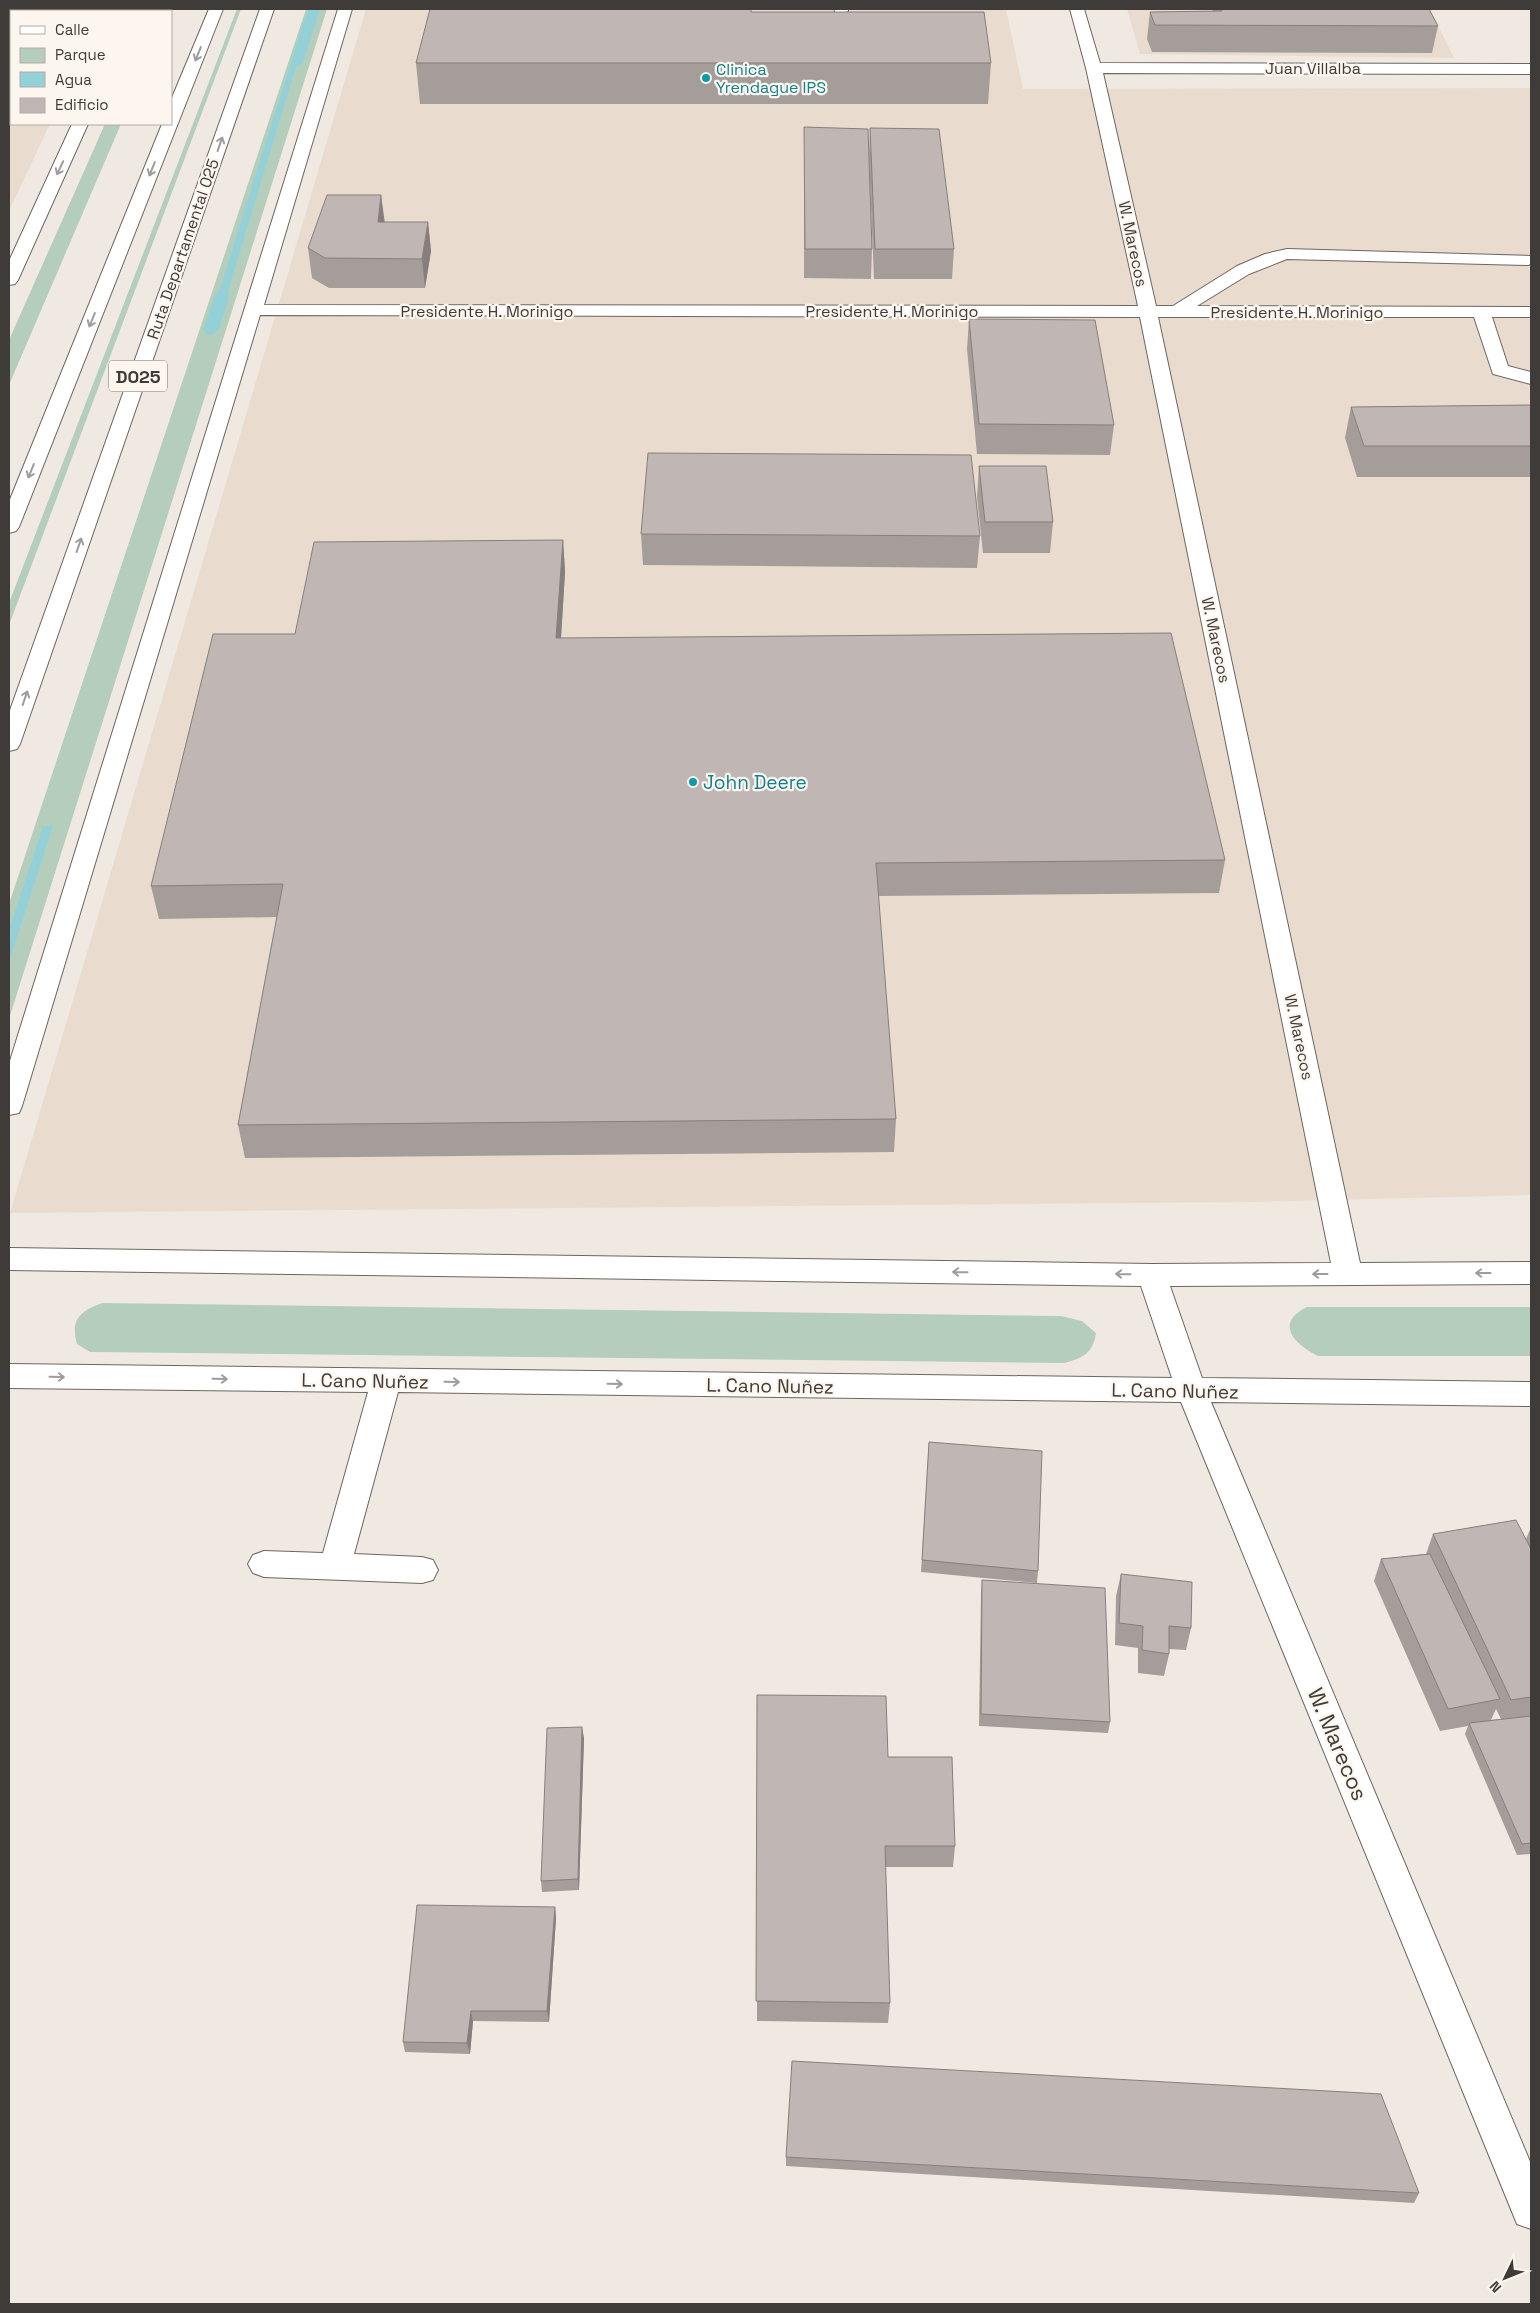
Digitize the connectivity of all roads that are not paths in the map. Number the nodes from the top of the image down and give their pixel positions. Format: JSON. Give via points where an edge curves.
{"nodes":[{"id":1,"x":216,"y":9,"type":"edge"},
{"id":2,"x":267,"y":9,"type":"edge"},
{"id":3,"x":345,"y":9,"type":"edge"},
{"id":4,"x":1077,"y":9,"type":"edge"},
{"id":5,"x":1094,"y":68,"type":"junction"},
{"id":6,"x":1531,"y":69,"type":"edge"},
{"id":7,"x":172,"y":119,"type":"edge"},
{"id":8,"x":80,"y":125,"type":"edge"},
{"id":9,"x":170,"y":125,"type":"edge"},
{"id":10,"x":1528,"y":260,"type":"dead end"},
{"id":11,"x":9,"y":280,"type":"edge"},
{"id":12,"x":253,"y":310,"type":"junction"},
{"id":13,"x":1148,"y":312,"type":"junction"},
{"id":14,"x":1176,"y":312,"type":"junction"},
{"id":15,"x":1481,"y":312,"type":"junction"},
{"id":16,"x":1531,"y":312,"type":"edge"},
{"id":17,"x":1531,"y":378,"type":"edge"},
{"id":18,"x":9,"y":527,"type":"edge"},
{"id":19,"x":9,"y":744,"type":"edge"},
{"id":20,"x":9,"y":1106,"type":"edge"},
{"id":21,"x":9,"y":1259,"type":"edge"},
{"id":22,"x":1531,"y":1273,"type":"edge"},
{"id":23,"x":1348,"y":1274,"type":"junction"},
{"id":24,"x":1152,"y":1275,"type":"junction"},
{"id":25,"x":9,"y":1376,"type":"edge"},
{"id":26,"x":386,"y":1381,"type":"junction"},
{"id":27,"x":1192,"y":1392,"type":"junction"},
{"id":28,"x":1531,"y":1394,"type":"edge"},
{"id":29,"x":264,"y":1564,"type":"dead end"},
{"id":30,"x":335,"y":1567,"type":"junction"},
{"id":31,"x":422,"y":1570,"type":"dead end"},
{"id":32,"x":1531,"y":2210,"type":"edge"}],
"edges":[{"from":1,"to":7,"type":"main road","one_way":true},
{"from":19,"to":2,"type":"main road","name":"Ruta Departamental 025","number":"D025","one_way":true},
{"from":3,"to":12,"type":"main road"},
{"from":4,"to":5,"type":"main road","name":"W. Marecos"},
{"from":5,"to":6,"type":"main road","name":"Juan Villalba"},
{"from":5,"to":13,"type":"main road","name":"W. Marecos"},
{"from":8,"to":11,"type":"main road","one_way":true},
{"from":9,"to":18,"type":"main road","one_way":true},
{"from":10,"to":14,"type":"main road","via":[[1287,254],[1266,258],[1250,266]]},
{"from":12,"to":13,"type":"main road","name":"Presidente H. Morinigo"},
{"from":12,"to":20,"type":"main road"},
{"from":13,"to":14,"type":"main road","name":"Presidente H. Morinigo"},
{"from":13,"to":23,"type":"main road","name":"W. Marecos"},
{"from":14,"to":15,"type":"main road","name":"Presidente H. Morinigo"},
{"from":15,"to":16,"type":"main road","name":"Presidente H. Morinigo"},
{"from":15,"to":17,"type":"main road","via":[[1500,370]]},
{"from":24,"to":21,"type":"main road","one_way":true},
{"from":22,"to":23,"type":"main road","one_way":true},
{"from":23,"to":24,"type":"main road","one_way":true},
{"from":24,"to":27,"type":"main road","name":"W. Marecos"},
{"from":25,"to":26,"type":"main road","name":"L. Cano Nuñez","one_way":true},
{"from":26,"to":27,"type":"main road","name":"L. Cano Nuñez","one_way":true},
{"from":26,"to":30,"type":"main road"},
{"from":27,"to":28,"type":"main road","name":"L. Cano Nuñez"},
{"from":27,"to":32,"type":"main road","name":"W. Marecos"},
{"from":29,"to":30,"type":"main road"},
{"from":30,"to":31,"type":"main road"}]}
